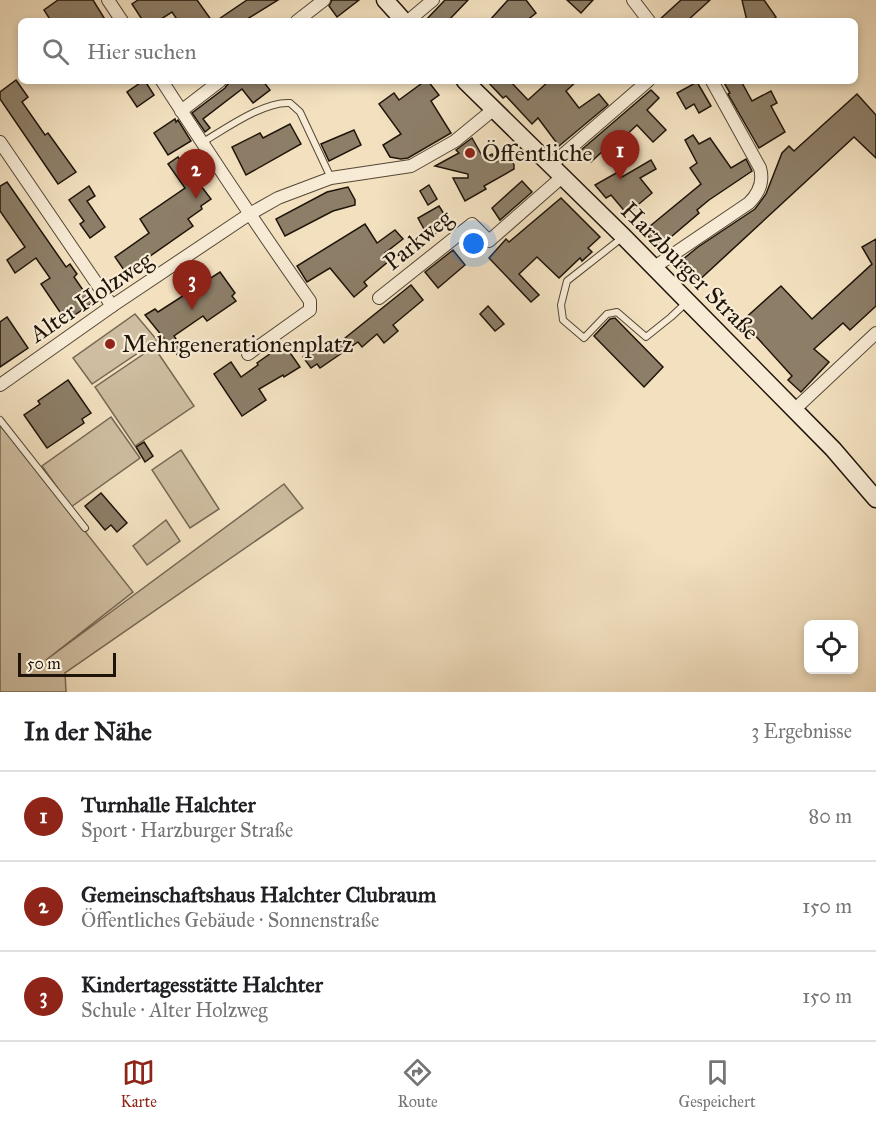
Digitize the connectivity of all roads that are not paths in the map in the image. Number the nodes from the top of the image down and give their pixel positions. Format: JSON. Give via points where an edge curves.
{"nodes":[{"id":1,"x":108,"y":0,"type":"edge"},
{"id":2,"x":324,"y":0,"type":"edge"},
{"id":3,"x":385,"y":0,"type":"edge"},
{"id":4,"x":433,"y":0,"type":"edge"},
{"id":5,"x":633,"y":0,"type":"edge"},
{"id":6,"x":120,"y":18,"type":"edge"},
{"id":7,"x":301,"y":18,"type":"edge"},
{"id":8,"x":403,"y":18,"type":"edge"},
{"id":9,"x":410,"y":18,"type":"edge"},
{"id":10,"x":647,"y":18,"type":"edge"},
{"id":11,"x":164,"y":84,"type":"edge"},
{"id":12,"x":216,"y":84,"type":"edge"},
{"id":13,"x":468,"y":84,"type":"edge"},
{"id":14,"x":645,"y":84,"type":"edge"},
{"id":15,"x":714,"y":84,"type":"edge"},
{"id":16,"x":494,"y":109,"type":"junction"},
{"id":17,"x":181,"y":111,"type":"junction"},
{"id":18,"x":0,"y":142,"type":"edge"},
{"id":19,"x":203,"y":142,"type":"junction"},
{"id":20,"x":557,"y":171,"type":"junction"},
{"id":21,"x":331,"y":178,"type":"junction"},
{"id":22,"x":248,"y":215,"type":"junction"},
{"id":23,"x":623,"y":237,"type":"junction"},
{"id":24,"x":653,"y":268,"type":"junction"},
{"id":25,"x":379,"y":298,"type":"dead end"},
{"id":26,"x":687,"y":302,"type":"junction"},
{"id":27,"x":112,"y":306,"type":"junction"},
{"id":28,"x":876,"y":333,"type":"edge"},
{"id":29,"x":248,"y":354,"type":"dead end"},
{"id":30,"x":0,"y":385,"type":"edge"},
{"id":31,"x":794,"y":410,"type":"junction"},
{"id":32,"x":0,"y":420,"type":"edge"},
{"id":33,"x":876,"y":499,"type":"edge"},
{"id":34,"x":85,"y":528,"type":"dead end"}],
"edges":[{"from":1,"to":6,"type":"street"},
{"from":2,"to":7,"type":"street"},
{"from":3,"to":8,"type":"main road"},
{"from":4,"to":9,"type":"street"},
{"from":5,"to":10,"type":"street"},
{"from":11,"to":17,"type":"street"},
{"from":12,"to":17,"type":"street"},
{"from":13,"to":16,"type":"main road","name":"Harzburger Straße"},
{"from":14,"to":20,"type":"street"},
{"from":15,"to":24,"type":"street","via":[[760,168],[760,188],[749,203]]},
{"from":16,"to":20,"type":"main road","name":"Harzburger Straße"},
{"from":16,"to":21,"type":"street","name":"Alter Holzweg","via":[[455,141],[411,166]]},
{"from":17,"to":19,"type":"street"},
{"from":18,"to":27,"type":"street"},
{"from":19,"to":21,"type":"lane","via":[[251,114],[275,104],[290,103],[300,112]]},
{"from":19,"to":22,"type":"street"},
{"from":20,"to":23,"type":"main road","name":"Harzburger Straße"},
{"from":20,"to":25,"type":"street","name":"Parkweg","via":[[489,241],[472,224]]},
{"from":21,"to":22,"type":"street","name":"Alter Holzweg","via":[[278,198]]},
{"from":22,"to":27,"type":"street","name":"Alter Holzweg"},
{"from":22,"to":29,"type":"street","via":[[310,302],[310,310]]},
{"from":23,"to":24,"type":"main road","name":"Harzburger Straße"},
{"from":23,"to":26,"type":"lane","via":[[567,281],[561,305],[563,320],[584,339],[607,314],[617,312],[646,337]]},
{"from":24,"to":26,"type":"main road","name":"Harzburger Straße"},
{"from":26,"to":31,"type":"main road","name":"Harzburger Straße"},
{"from":27,"to":30,"type":"street","name":"Alter Holzweg"},
{"from":28,"to":31,"type":"street"},
{"from":31,"to":33,"type":"main road","name":"Harzburger Straße"},
{"from":32,"to":34,"type":"lane"}]}
